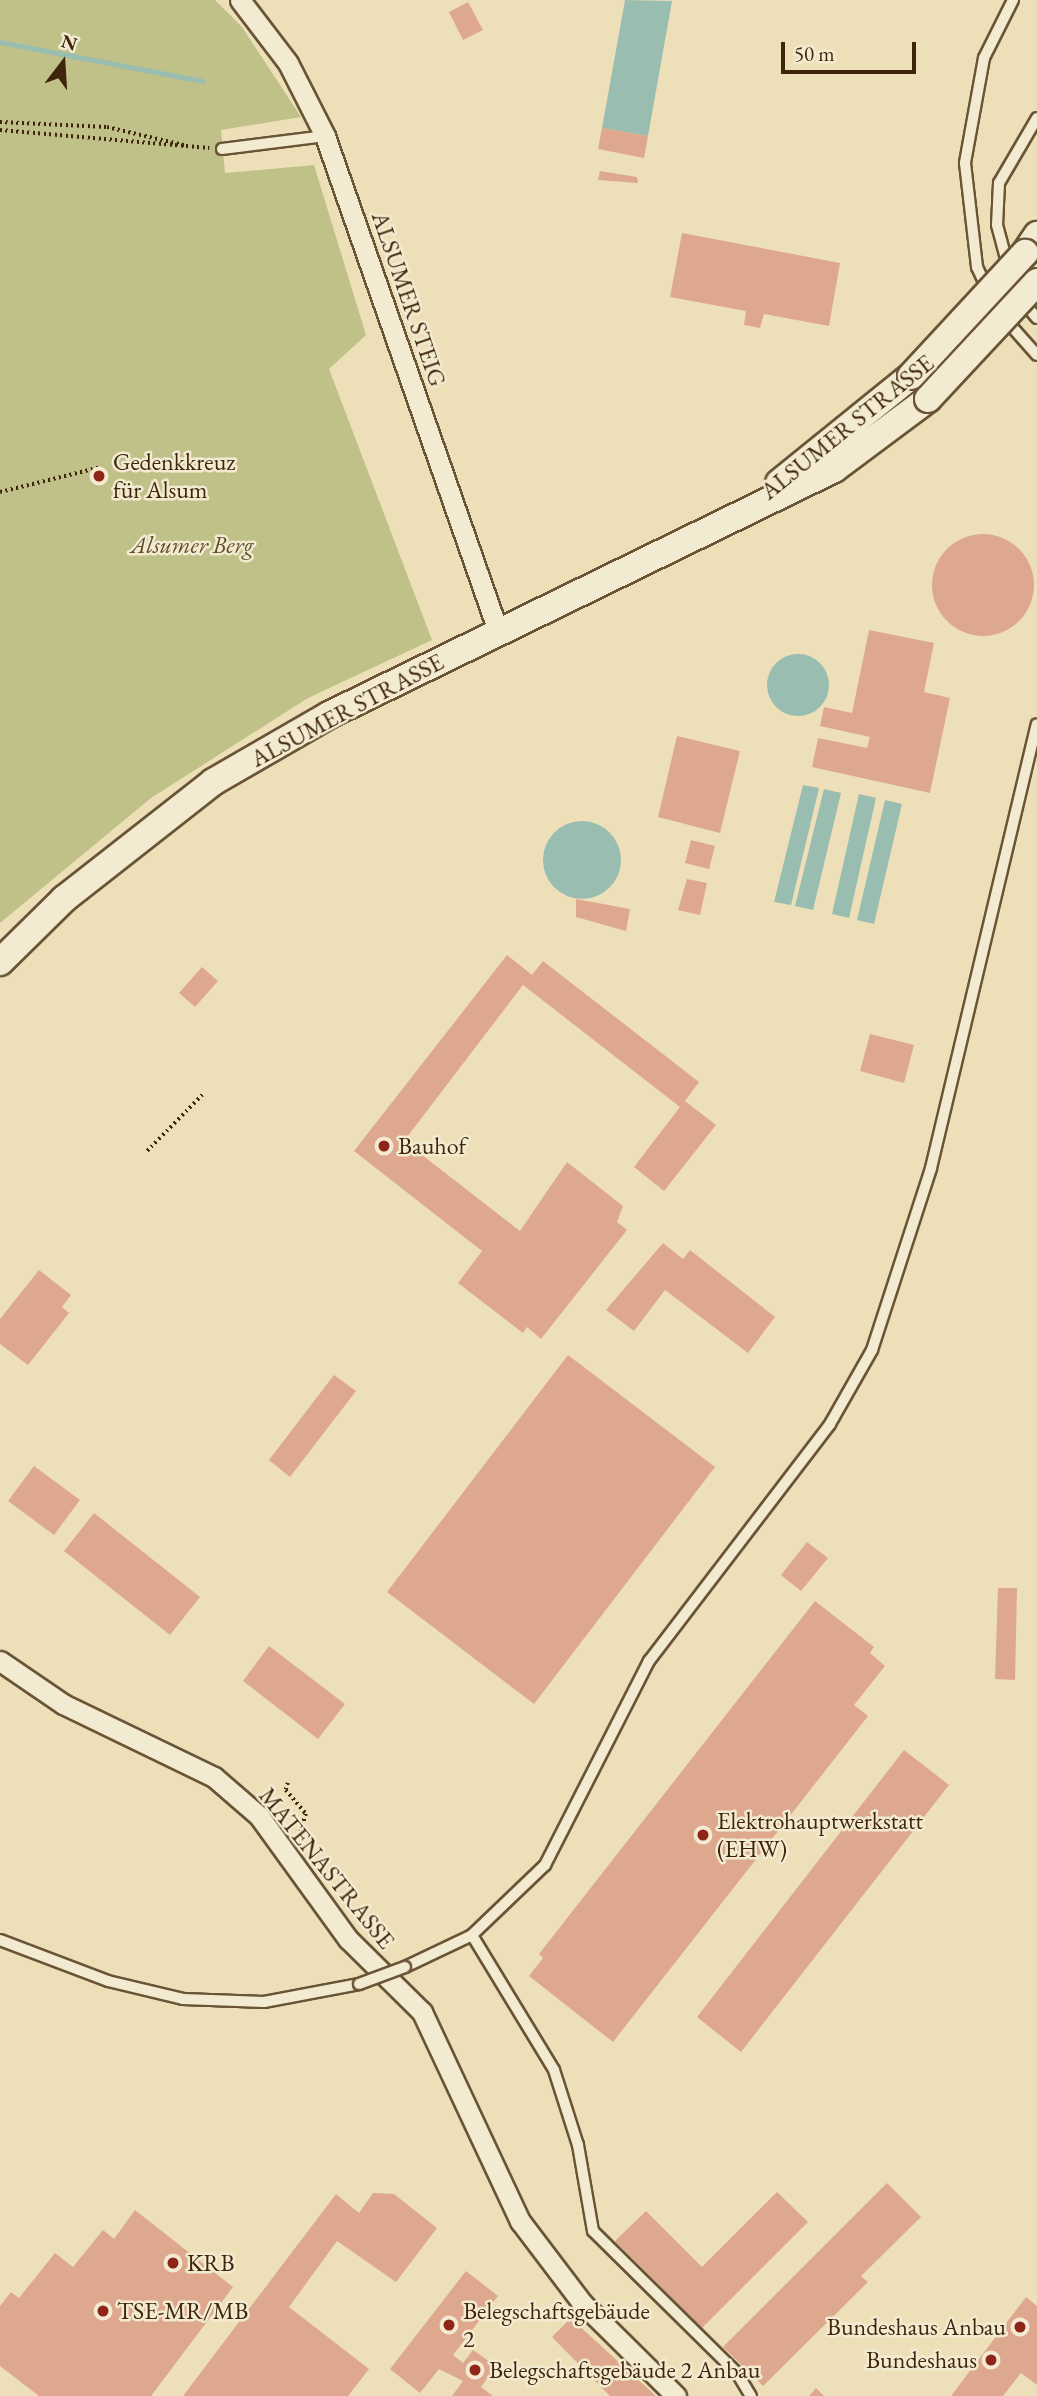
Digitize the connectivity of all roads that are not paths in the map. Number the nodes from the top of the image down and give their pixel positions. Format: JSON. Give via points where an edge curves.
{"nodes":[{"id":1,"x":240,"y":0,"type":"edge"},
{"id":2,"x":1013,"y":0,"type":"edge"},
{"id":3,"x":1037,"y":118,"type":"edge"},
{"id":4,"x":324,"y":136,"type":"junction"},
{"id":5,"x":222,"y":149,"type":"road end"},
{"id":6,"x":1031,"y":244,"type":"edge"},
{"id":7,"x":1037,"y":282,"type":"edge"},
{"id":8,"x":1037,"y":318,"type":"edge"},
{"id":9,"x":1037,"y":355,"type":"edge"},
{"id":10,"x":733,"y":518,"type":"junction"},
{"id":11,"x":498,"y":631,"type":"junction"},
{"id":12,"x":1037,"y":724,"type":"edge"},
{"id":13,"x":0,"y":962,"type":"edge"},
{"id":14,"x":1,"y":1665,"type":"edge"},
{"id":15,"x":472,"y":1935,"type":"junction"},
{"id":16,"x":0,"y":1940,"type":"edge"},
{"id":17,"x":676,"y":2396,"type":"edge"},
{"id":18,"x":751,"y":2396,"type":"edge"}],
"edges":[{"from":1,"to":4,"type":"street","name":"ALSUMER STEIG","via":[[288,62]]},
{"from":2,"to":9,"type":"lane","via":[[984,58],[965,163],[977,267],[997,310]]},
{"from":3,"to":8,"type":"lane","via":[[999,183],[997,225],[1015,292]]},
{"from":4,"to":5,"type":"lane"},
{"from":4,"to":11,"type":"street","name":"ALSUMER STEIG"},
{"from":6,"to":10,"type":"street","name":"ALSUMER STRASSE","bridge":true,"via":[[911,376]]},
{"from":7,"to":10,"type":"street","name":"ALSUMER STRASSE","bridge":true,"via":[[928,399],[834,469]]},
{"from":10,"to":11,"type":"street","name":"ALSUMER STRASSE"},
{"from":11,"to":13,"type":"street","name":"ALSUMER STRASSE","via":[[329,715],[213,782],[64,899]]},
{"from":12,"to":15,"type":"lane","via":[[931,1168],[872,1350],[822,1434],[649,1661],[545,1865]]},
{"from":14,"to":17,"type":"street","name":"MATENASTRASSE","via":[[63,1704],[214,1777],[259,1816],[348,1939],[422,2012],[520,2221],[583,2304]]},
{"from":15,"to":16,"type":"lane","bridge":true,"via":[[359,1984],[264,2002],[183,1999],[108,1981]]},
{"from":15,"to":18,"type":"lane","via":[[554,2070],[578,2145],[593,2231],[737,2373]]}]}
